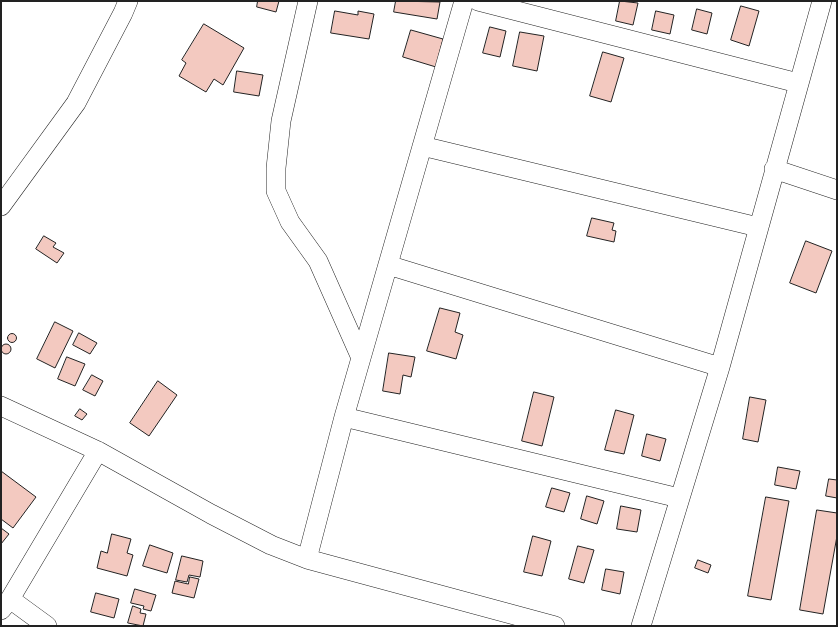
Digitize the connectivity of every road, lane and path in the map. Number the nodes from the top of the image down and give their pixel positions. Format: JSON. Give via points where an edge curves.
{"nodes":[{"id":1,"x":128,"y":1,"type":"edge"},
{"id":2,"x":308,"y":1,"type":"edge"},
{"id":3,"x":464,"y":1,"type":"edge"},
{"id":4,"x":478,"y":1,"type":"edge"},
{"id":5,"x":822,"y":1,"type":"edge"},
{"id":6,"x":798,"y":83,"type":"junction"},
{"id":7,"x":422,"y":146,"type":"junction"},
{"id":8,"x":774,"y":169,"type":"junction"},
{"id":9,"x":837,"y":190,"type":"edge"},
{"id":10,"x":1,"y":206,"type":"edge"},
{"id":11,"x":758,"y":227,"type":"junction"},
{"id":12,"x":388,"y":265,"type":"junction"},
{"id":13,"x":361,"y":358,"type":"junction"},
{"id":14,"x":720,"y":367,"type":"junction"},
{"id":15,"x":1,"y":406,"type":"edge"},
{"id":16,"x":344,"y":417,"type":"junction"},
{"id":17,"x":98,"y":450,"type":"junction"},
{"id":18,"x":679,"y":498,"type":"junction"},
{"id":19,"x":307,"y":559,"type":"junction"},
{"id":20,"x":6,"y":604,"type":"edge"},
{"id":21,"x":47,"y":626,"type":"edge"},
{"id":22,"x":555,"y":626,"type":"edge"},
{"id":23,"x":641,"y":626,"type":"edge"}],
"edges":[{"from":1,"to":10,"type":"street","via":[[76,103]]},
{"from":2,"to":13,"type":"street","via":[[281,121],[276,191],[290,222],[318,261]]},
{"from":3,"to":7,"type":"street"},
{"from":4,"to":6,"type":"street"},
{"from":5,"to":6,"type":"street"},
{"from":6,"to":8,"type":"street"},
{"from":7,"to":11,"type":"street"},
{"from":7,"to":12,"type":"street"},
{"from":8,"to":9,"type":"street"},
{"from":8,"to":11,"type":"street"},
{"from":11,"to":14,"type":"street"},
{"from":12,"to":13,"type":"street"},
{"from":12,"to":14,"type":"street"},
{"from":13,"to":16,"type":"street"},
{"from":14,"to":18,"type":"street"},
{"from":15,"to":17,"type":"street"},
{"from":16,"to":18,"type":"street"},
{"from":16,"to":19,"type":"street"},
{"from":17,"to":19,"type":"street","via":[[211,514],[265,542]]},
{"from":17,"to":20,"type":"street"},
{"from":18,"to":23,"type":"street"},
{"from":19,"to":22,"type":"street"},
{"from":20,"to":21,"type":"street"}]}
